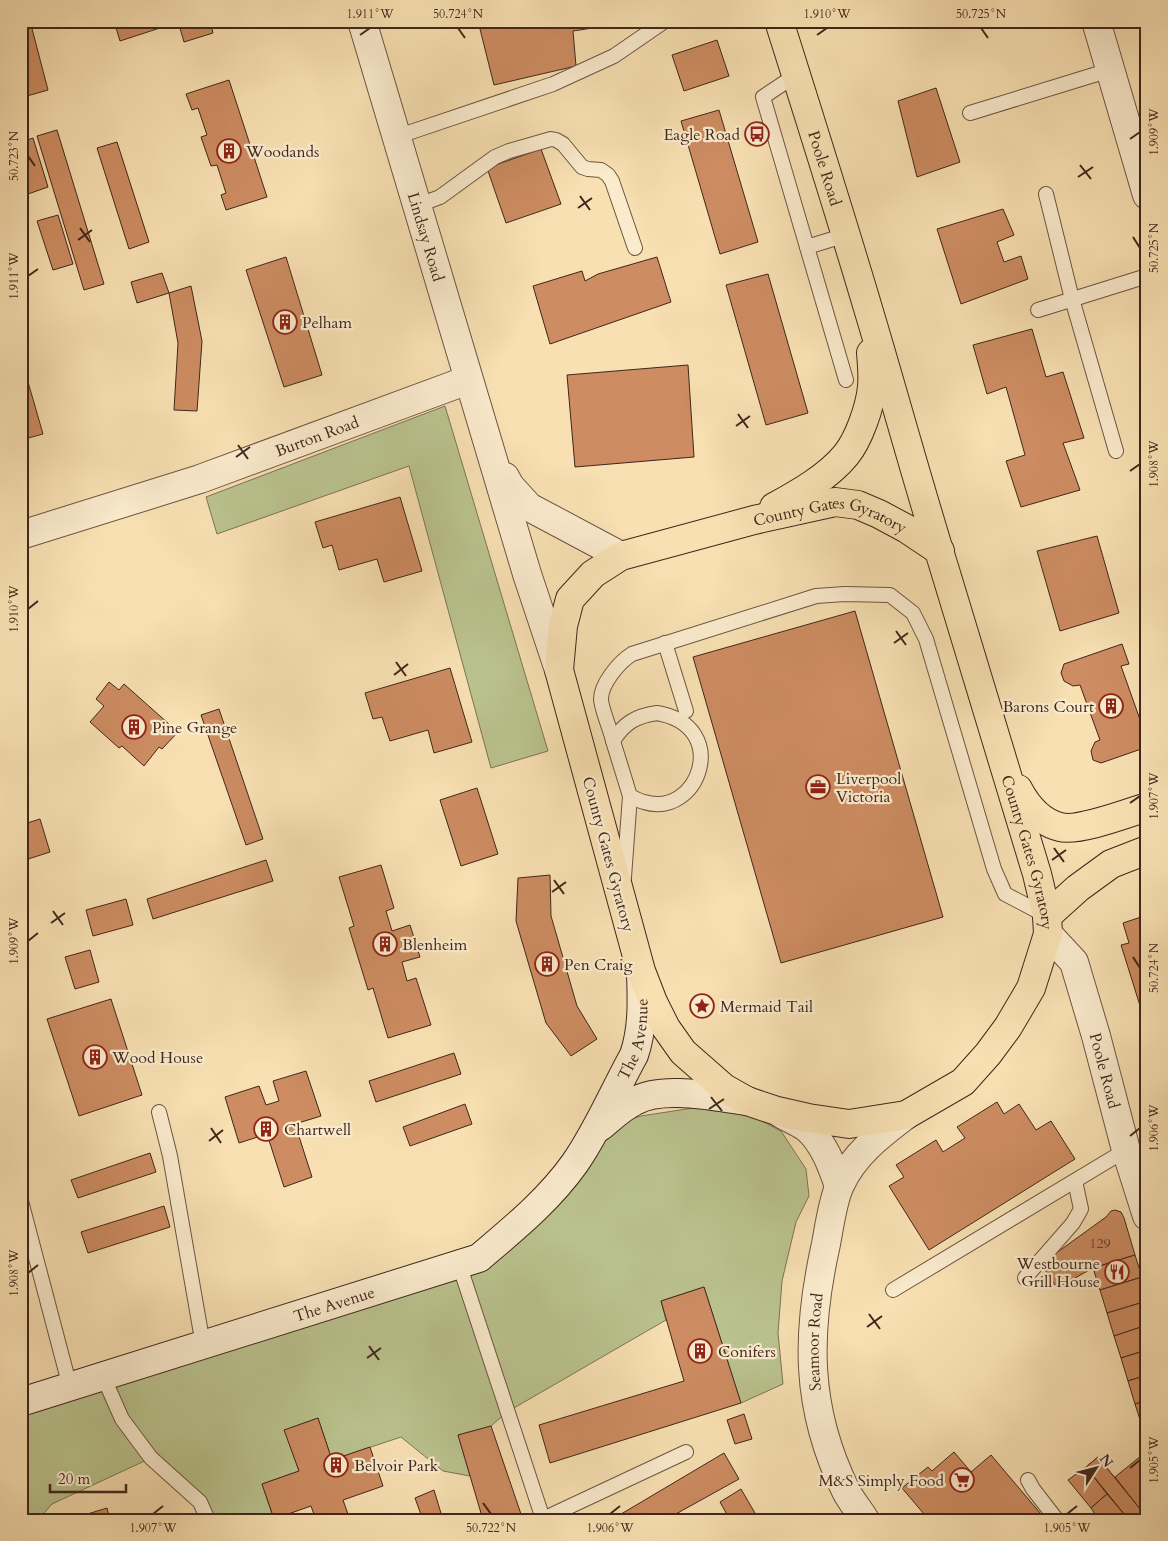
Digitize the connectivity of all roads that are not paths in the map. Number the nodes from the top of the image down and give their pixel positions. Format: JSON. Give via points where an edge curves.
{"nodes":[{"id":1,"x":362,"y":21,"type":"edge"},
{"id":2,"x":665,"y":21,"type":"edge"},
{"id":3,"x":779,"y":21,"type":"edge"},
{"id":4,"x":1096,"y":21,"type":"edge"},
{"id":5,"x":1110,"y":70,"type":"junction"},
{"id":6,"x":796,"y":75,"type":"junction"},
{"id":7,"x":970,"y":114,"type":"dead end"},
{"id":8,"x":396,"y":137,"type":"junction"},
{"id":9,"x":1144,"y":179,"type":"edge"},
{"id":10,"x":1046,"y":194,"type":"dead end"},
{"id":11,"x":416,"y":206,"type":"junction"},
{"id":12,"x":846,"y":235,"type":"junction"},
{"id":13,"x":807,"y":247,"type":"junction"},
{"id":14,"x":635,"y":248,"type":"dead end"},
{"id":15,"x":1147,"y":276,"type":"edge"},
{"id":16,"x":1072,"y":299,"type":"junction"},
{"id":17,"x":1038,"y":310,"type":"dead end"},
{"id":18,"x":870,"y":314,"type":"junction"},
{"id":19,"x":468,"y":380,"type":"junction"},
{"id":20,"x":846,"y":380,"type":"dead end"},
{"id":21,"x":1116,"y":451,"type":"dead end"},
{"id":22,"x":491,"y":452,"type":"junction"},
{"id":23,"x":754,"y":520,"type":"junction"},
{"id":24,"x":21,"y":534,"type":"edge"},
{"id":25,"x":940,"y":552,"type":"junction"},
{"id":26,"x":621,"y":556,"type":"junction"},
{"id":27,"x":665,"y":643,"type":"junction"},
{"id":28,"x":559,"y":670,"type":"junction"},
{"id":29,"x":686,"y":711,"type":"dead end"},
{"id":30,"x":613,"y":741,"type":"junction"},
{"id":31,"x":1003,"y":759,"type":"junction"},
{"id":32,"x":630,"y":796,"type":"junction"},
{"id":33,"x":1141,"y":809,"type":"edge"},
{"id":34,"x":1147,"y":850,"type":"edge"},
{"id":35,"x":622,"y":903,"type":"junction"},
{"id":36,"x":1048,"y":925,"type":"junction"},
{"id":37,"x":641,"y":971,"type":"junction"},
{"id":38,"x":747,"y":1101,"type":"junction"},
{"id":39,"x":777,"y":1111,"type":"junction"},
{"id":40,"x":159,"y":1112,"type":"dead end"},
{"id":41,"x":906,"y":1115,"type":"junction"},
{"id":42,"x":595,"y":1131,"type":"junction"},
{"id":43,"x":1126,"y":1150,"type":"junction"},
{"id":44,"x":1075,"y":1181,"type":"junction"},
{"id":45,"x":839,"y":1186,"type":"junction"},
{"id":46,"x":21,"y":1200,"type":"edge"},
{"id":47,"x":1145,"y":1207,"type":"edge"},
{"id":48,"x":459,"y":1264,"type":"junction"},
{"id":49,"x":1025,"y":1278,"type":"dead end"},
{"id":50,"x":893,"y":1290,"type":"dead end"},
{"id":51,"x":203,"y":1345,"type":"junction"},
{"id":52,"x":103,"y":1376,"type":"junction"},
{"id":53,"x":70,"y":1386,"type":"junction"},
{"id":54,"x":21,"y":1402,"type":"edge"},
{"id":55,"x":686,"y":1452,"type":"dead end"},
{"id":56,"x":1028,"y":1480,"type":"dead end"},
{"id":57,"x":208,"y":1520,"type":"edge"},
{"id":58,"x":865,"y":1520,"type":"edge"},
{"id":59,"x":1057,"y":1520,"type":"edge"}],
"edges":[{"from":1,"to":8,"type":"street","name":"Lindsay Road"},
{"from":2,"to":8,"type":"lane","via":[[614,56],[553,84]]},
{"from":3,"to":6,"type":"highway","name":"Poole Road"},
{"from":4,"to":5,"type":"street"},
{"from":5,"to":7,"type":"lane"},
{"from":5,"to":9,"type":"street"},
{"from":6,"to":12,"type":"highway","name":"Poole Road"},
{"from":6,"to":13,"type":"lane","via":[[763,97]]},
{"from":8,"to":11,"type":"street","name":"Lindsay Road"},
{"from":10,"to":16,"type":"lane"},
{"from":11,"to":14,"type":"lane","via":[[440,197],[495,157],[544,140],[556,140],[582,167],[601,170],[608,175]]},
{"from":11,"to":19,"type":"street","name":"Lindsay Road"},
{"from":12,"to":13,"type":"lane"},
{"from":12,"to":18,"type":"highway","name":"Poole Road"},
{"from":13,"to":20,"type":"lane"},
{"from":15,"to":16,"type":"lane"},
{"from":16,"to":17,"type":"lane"},
{"from":16,"to":21,"type":"lane"},
{"from":18,"to":23,"type":"highway","name":"Poole Road","via":[[872,387],[864,423],[846,455],[802,492]]},
{"from":18,"to":25,"type":"highway","name":"Poole Road"},
{"from":19,"to":22,"type":"street","name":"Lindsay Road"},
{"from":19,"to":24,"type":"street","name":"Burton Road","via":[[200,479]]},
{"from":22,"to":26,"type":"street","name":"Lindsay Road","via":[[510,486],[529,507]]},
{"from":22,"to":28,"type":"street","name":"Lindsay Road"},
{"from":23,"to":25,"type":"highway","name":"County Gates Gyratory","via":[[835,502],[858,505],[907,528]]},
{"from":23,"to":26,"type":"highway","name":"County Gates Gyratory"},
{"from":25,"to":31,"type":"highway","name":"County Gates Gyratory"},
{"from":26,"to":28,"type":"highway","name":"County Gates Gyratory","via":[[593,574],[570,599],[563,626]]},
{"from":27,"to":29,"type":"lane"},
{"from":27,"to":30,"type":"lane","via":[[632,654],[608,678],[601,699]]},
{"from":27,"to":36,"type":"lane","via":[[816,596],[890,595],[912,613],[926,639],[994,868],[1005,894]]},
{"from":28,"to":35,"type":"highway","name":"County Gates Gyratory"},
{"from":30,"to":32,"type":"lane"},
{"from":30,"to":32,"type":"lane","via":[[631,720],[657,713],[682,721],[693,732],[700,747],[701,763],[697,778],[688,791],[675,800],[660,804]]},
{"from":31,"to":33,"type":"highway","via":[[1025,802],[1038,816],[1059,827],[1080,826]]},
{"from":31,"to":36,"type":"highway","name":"County Gates Gyratory","via":[[1037,874]]},
{"from":32,"to":35,"type":"lane"},
{"from":34,"to":36,"type":"highway","via":[[1110,864],[1078,888]]},
{"from":35,"to":37,"type":"highway","name":"County Gates Gyratory"},
{"from":36,"to":41,"type":"highway","name":"County Gates Gyratory","via":[[1031,988],[1008,1028],[963,1082]]},
{"from":36,"to":43,"type":"street","name":"Poole Road","via":[[1074,962]]},
{"from":37,"to":38,"type":"highway","name":"County Gates Gyratory","via":[[666,1028],[683,1052],[724,1088]]},
{"from":37,"to":42,"type":"street","name":"The Avenue","via":[[642,1013],[638,1044]]},
{"from":38,"to":39,"type":"highway","name":"County Gates Gyratory"},
{"from":38,"to":42,"type":"street","name":"The Avenue","via":[[670,1092],[653,1094],[634,1101]]},
{"from":39,"to":41,"type":"highway","name":"County Gates Gyratory","via":[[849,1124]]},
{"from":39,"to":45,"type":"street","via":[[807,1128],[823,1147]]},
{"from":40,"to":51,"type":"lane","via":[[170,1156]]},
{"from":41,"to":45,"type":"street","name":"Seamoor Road","via":[[866,1147]]},
{"from":42,"to":48,"type":"street","name":"The Avenue","via":[[574,1164],[537,1208],[479,1258]]},
{"from":43,"to":44,"type":"lane"},
{"from":43,"to":47,"type":"street","name":"Poole Road"},
{"from":44,"to":49,"type":"lane","via":[[1081,1209],[1073,1223]]},
{"from":44,"to":50,"type":"lane"},
{"from":45,"to":58,"type":"street","name":"Seamoor Road","via":[[817,1284],[812,1340],[813,1381],[819,1418],[831,1455],[847,1492]]},
{"from":46,"to":53,"type":"lane"},
{"from":48,"to":51,"type":"street","name":"The Avenue"},
{"from":48,"to":55,"type":"lane","via":[[542,1519]]},
{"from":51,"to":52,"type":"street","name":"The Avenue"},
{"from":52,"to":53,"type":"street","name":"The Avenue"},
{"from":52,"to":57,"type":"lane","via":[[122,1419],[151,1458],[200,1502]]},
{"from":53,"to":54,"type":"street","name":"The Avenue"},
{"from":56,"to":59,"type":"lane"}]}
